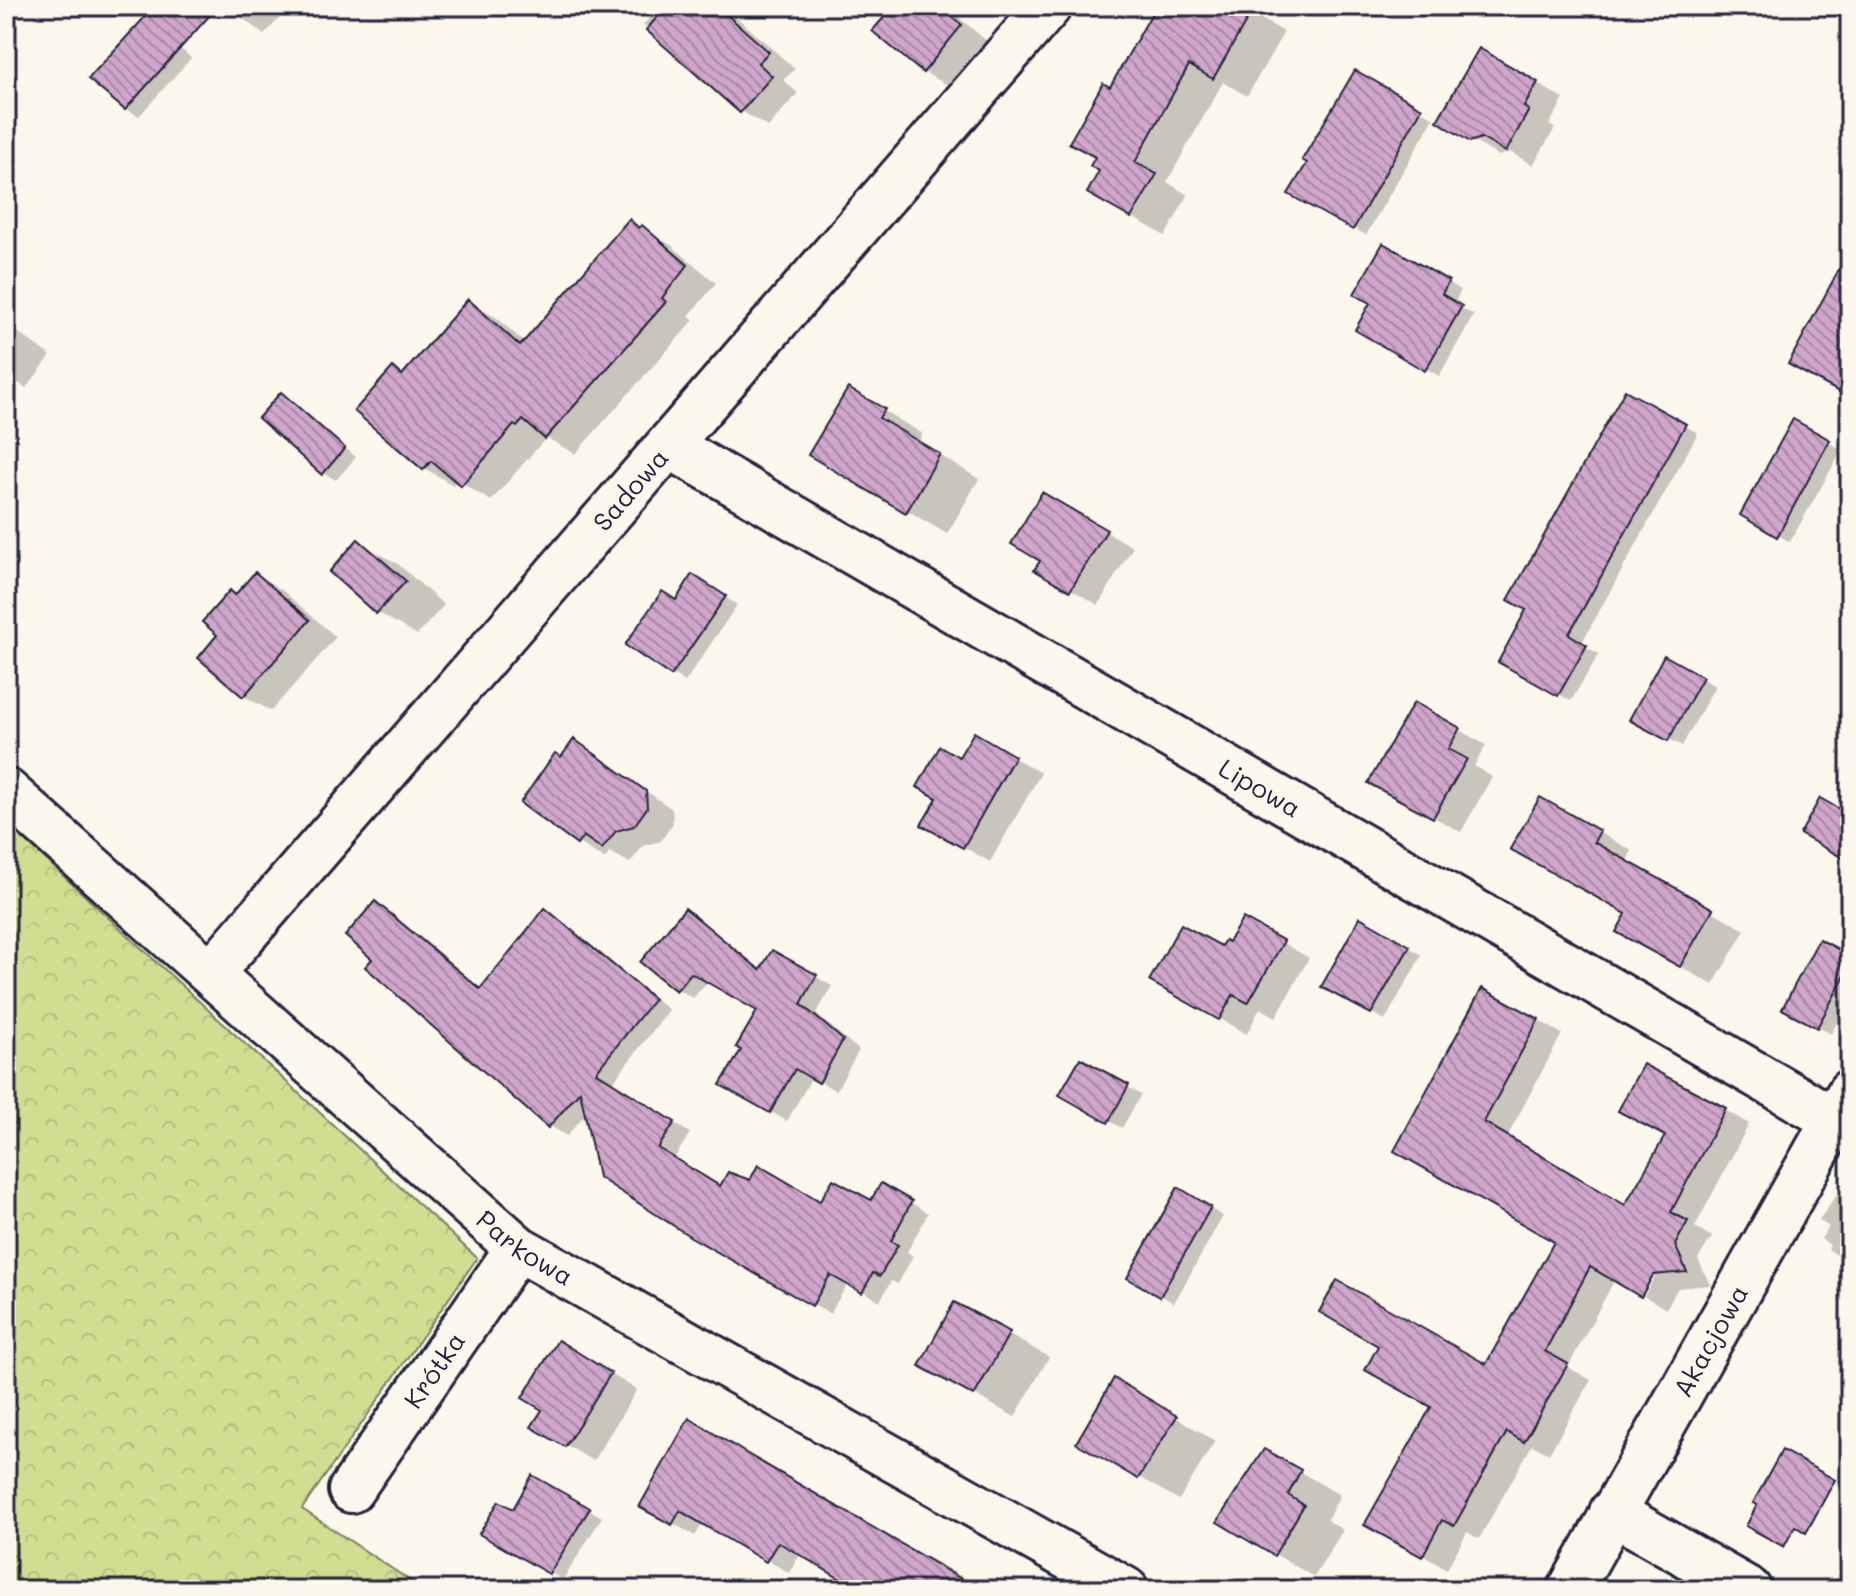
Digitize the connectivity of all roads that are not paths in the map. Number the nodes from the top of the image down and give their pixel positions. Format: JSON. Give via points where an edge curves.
{"nodes":[{"id":1,"x":1049,"y":6,"type":"edge"},
{"id":2,"x":670,"y":446,"type":"junction"},
{"id":3,"x":6,"y":791,"type":"edge"},
{"id":4,"x":211,"y":973,"type":"junction"},
{"id":5,"x":1845,"y":1114,"type":"edge"},
{"id":6,"x":518,"y":1248,"type":"junction"},
{"id":7,"x":351,"y":1490,"type":"dead end"},
{"id":8,"x":1612,"y":1512,"type":"junction"},
{"id":9,"x":1126,"y":1590,"type":"edge"},
{"id":10,"x":1570,"y":1590,"type":"edge"},
{"id":11,"x":1749,"y":1590,"type":"edge"}],
"edges":[{"from":1,"to":2,"type":"street","name":"Sadowa"},
{"from":2,"to":4,"type":"street","name":"Sadowa"},
{"from":2,"to":5,"type":"street","name":"Lipowa"},
{"from":3,"to":4,"type":"street","name":"Parkowa"},
{"from":4,"to":6,"type":"street","name":"Parkowa"},
{"from":5,"to":8,"type":"street","name":"Akacjowa"},
{"from":6,"to":7,"type":"street","name":"Krótka"},
{"from":6,"to":9,"type":"street","name":"Parkowa"},
{"from":8,"to":10,"type":"street","name":"Akacjowa"},
{"from":8,"to":11,"type":"street"}]}
